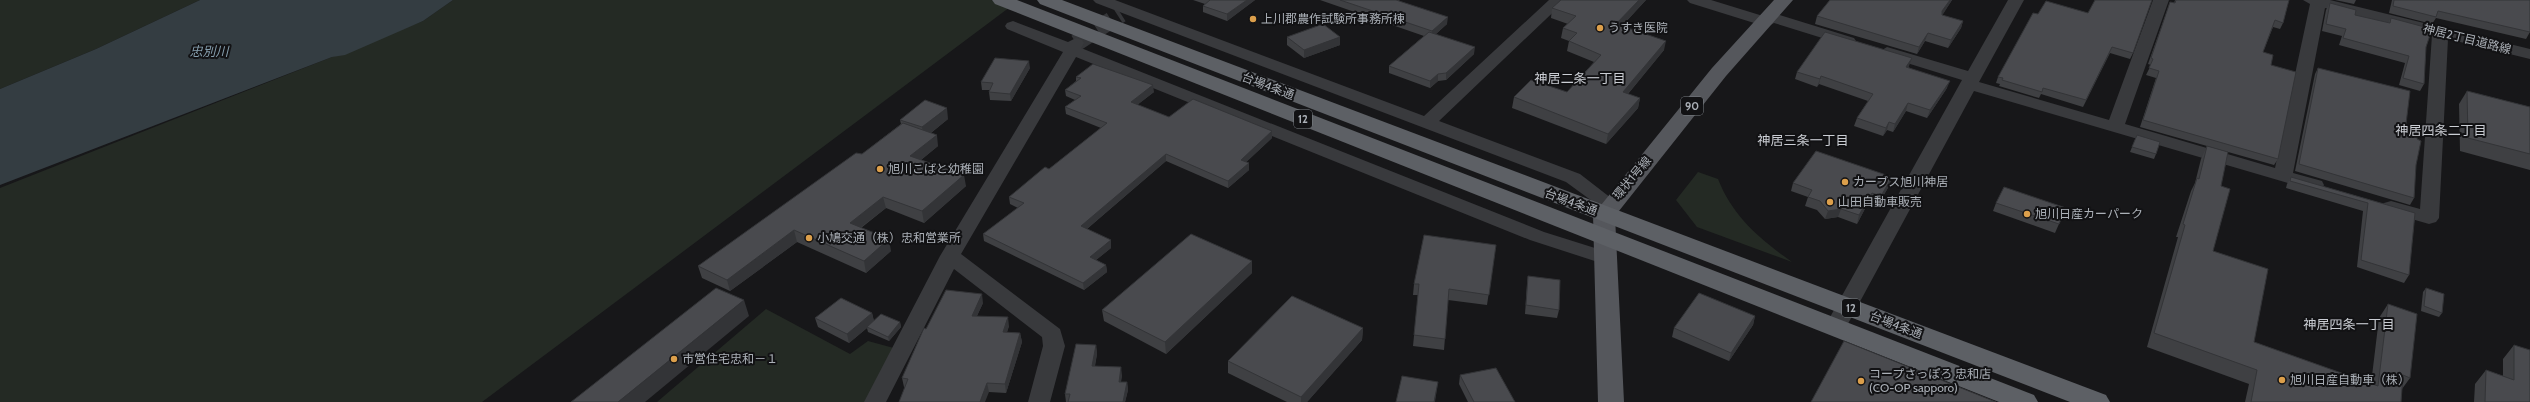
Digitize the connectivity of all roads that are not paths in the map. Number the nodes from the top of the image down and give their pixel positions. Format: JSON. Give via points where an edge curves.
{"nodes":[{"id":1,"x":1001,"y":0,"type":"edge"},
{"id":2,"x":1046,"y":0,"type":"edge"},
{"id":3,"x":1101,"y":0,"type":"edge"},
{"id":4,"x":1558,"y":0,"type":"edge"},
{"id":5,"x":1695,"y":0,"type":"edge"},
{"id":6,"x":1784,"y":0,"type":"edge"},
{"id":7,"x":2016,"y":0,"type":"edge"},
{"id":8,"x":2161,"y":0,"type":"edge"},
{"id":9,"x":2315,"y":1,"type":"edge"},
{"id":10,"x":2366,"y":7,"type":"edge"},
{"id":11,"x":1768,"y":19,"type":"junction"},
{"id":12,"x":1013,"y":26,"type":"dead end"},
{"id":13,"x":2440,"y":32,"type":"junction"},
{"id":14,"x":1074,"y":46,"type":"junction"},
{"id":15,"x":2530,"y":54,"type":"edge"},
{"id":16,"x":1970,"y":81,"type":"junction"},
{"id":17,"x":1428,"y":122,"type":"junction"},
{"id":18,"x":2116,"y":126,"type":"junction"},
{"id":19,"x":2283,"y":175,"type":"junction"},
{"id":20,"x":2334,"y":190,"type":"edge"},
{"id":21,"x":2378,"y":203,"type":"edge"},
{"id":22,"x":1607,"y":229,"type":"junction"},
{"id":23,"x":950,"y":256,"type":"junction"},
{"id":24,"x":1847,"y":306,"type":"junction"},
{"id":25,"x":1835,"y":328,"type":"junction"},
{"id":26,"x":875,"y":402,"type":"edge"},
{"id":27,"x":1039,"y":402,"type":"edge"},
{"id":28,"x":1611,"y":402,"type":"edge"},
{"id":29,"x":2025,"y":402,"type":"edge"},
{"id":30,"x":2097,"y":402,"type":"edge"}],
"edges":[{"from":1,"to":22,"type":"highway","name":"台場4条通","number":"12"},
{"from":2,"to":22,"type":"highway","name":"台場4条通","number":"12"},
{"from":3,"to":17,"type":"street","via":[[1124,12]]},
{"from":4,"to":17,"type":"street"},
{"from":5,"to":11,"type":"street"},
{"from":6,"to":11,"type":"main road","name":"環状1号線","number":"90"},
{"from":7,"to":16,"type":"street"},
{"from":8,"to":18,"type":"street"},
{"from":9,"to":10,"type":"street","name":"神居2丁目道路線"},
{"from":9,"to":19,"type":"street"},
{"from":10,"to":13,"type":"street","name":"神居2丁目道路線"},
{"from":11,"to":16,"type":"street","via":[[1867,46]]},
{"from":11,"to":22,"type":"main road","name":"環状1号線","number":"90","via":[[1719,72]]},
{"from":12,"to":14,"type":"street"},
{"from":13,"to":15,"type":"street","name":"神居2丁目道路線"},
{"from":13,"to":21,"type":"street","via":[[2429,218]]},
{"from":14,"to":22,"type":"street","via":[[1537,236]]},
{"from":14,"to":23,"type":"street"},
{"from":16,"to":18,"type":"street"},
{"from":16,"to":24,"type":"street"},
{"from":17,"to":22,"type":"street","via":[[1573,178]]},
{"from":18,"to":19,"type":"street"},
{"from":19,"to":20,"type":"street"},
{"from":22,"to":24,"type":"highway","name":"台場4条通","number":"12"},
{"from":22,"to":25,"type":"highway","name":"台場4条通","number":"12"},
{"from":22,"to":28,"type":"main road"},
{"from":23,"to":26,"type":"street"},
{"from":23,"to":27,"type":"street","via":[[1052,334],[1054,346]]},
{"from":24,"to":25,"type":"street"},
{"from":24,"to":30,"type":"highway","name":"台場4条通","number":"12"},
{"from":25,"to":29,"type":"highway","name":"台場4条通","number":"12"}]}
